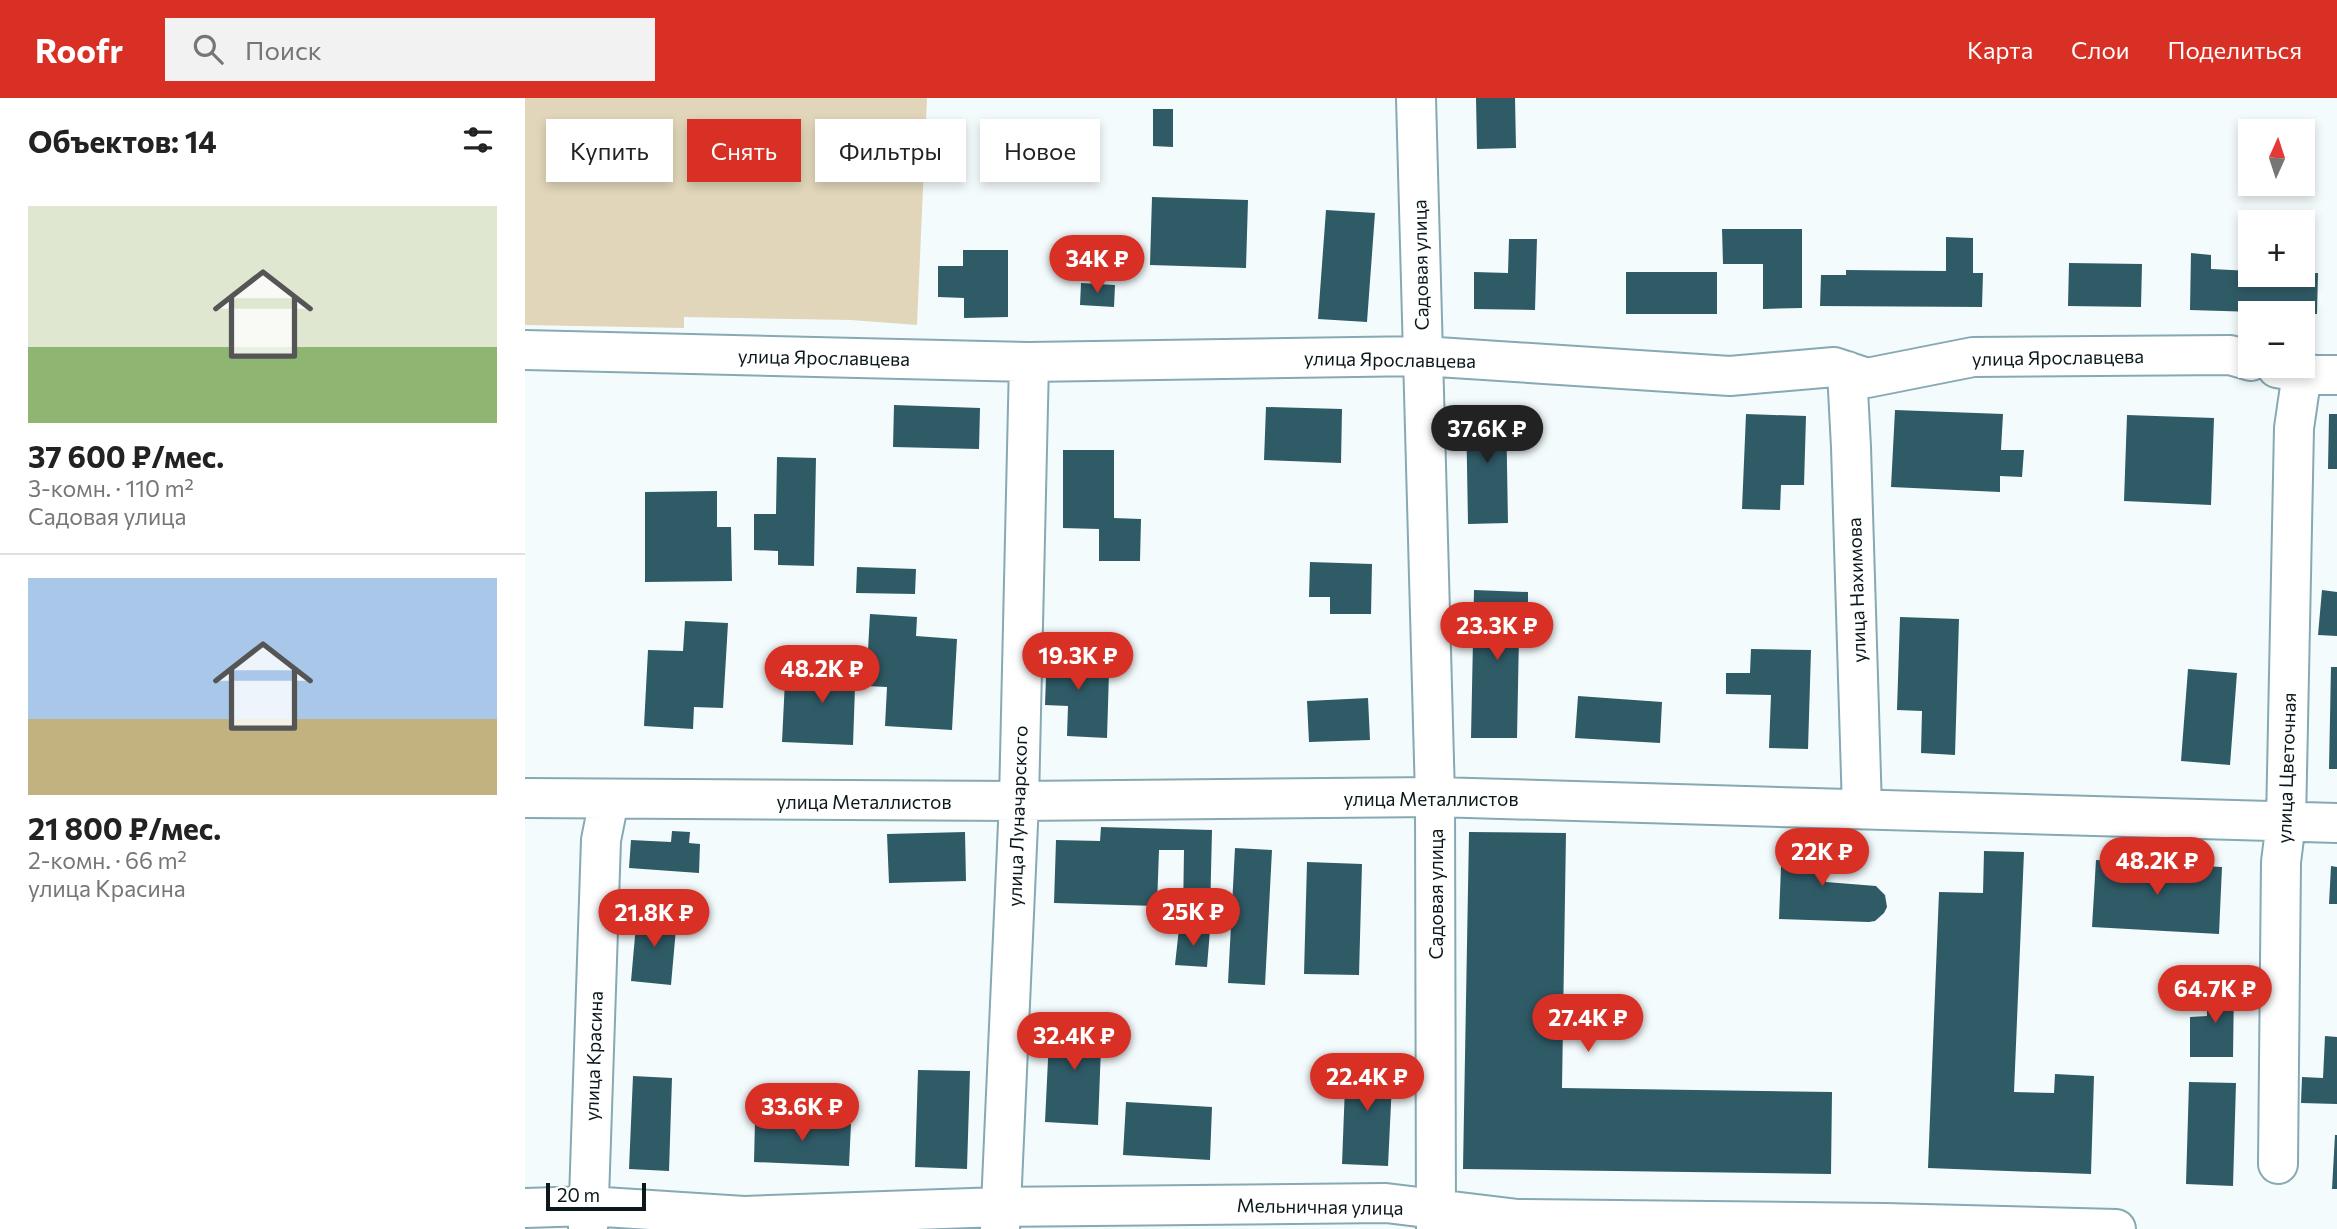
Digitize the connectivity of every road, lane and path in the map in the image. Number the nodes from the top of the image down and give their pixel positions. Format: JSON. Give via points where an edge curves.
{"nodes":[{"id":1,"x":1416,"y":98,"type":"edge"},
{"id":2,"x":525,"y":350,"type":"edge"},
{"id":3,"x":1422,"y":356,"type":"junction"},
{"id":4,"x":2238,"y":357,"type":"edge"},
{"id":5,"x":1029,"y":362,"type":"junction"},
{"id":6,"x":1847,"y":371,"type":"junction"},
{"id":7,"x":2301,"y":378,"type":"edge"},
{"id":8,"x":1435,"y":796,"type":"junction"},
{"id":9,"x":525,"y":798,"type":"edge"},
{"id":10,"x":610,"y":800,"type":"junction"},
{"id":11,"x":1019,"y":801,"type":"junction"},
{"id":12,"x":1862,"y":809,"type":"junction"},
{"id":13,"x":2286,"y":822,"type":"junction"},
{"id":14,"x":2337,"y":823,"type":"edge"},
{"id":15,"x":2278,"y":1164,"type":"dead end"},
{"id":16,"x":525,"y":1208,"type":"edge"},
{"id":17,"x":588,"y":1217,"type":"edge"},
{"id":18,"x":1000,"y":1218,"type":"edge"},
{"id":19,"x":1436,"y":1219,"type":"edge"},
{"id":20,"x":1885,"y":1226,"type":"edge"},
{"id":21,"x":2116,"y":1229,"type":"edge"}],
"edges":[{"from":1,"to":3,"type":"street","name":"Садовая улица"},
{"from":2,"to":5,"type":"street","name":"улица Ярославцева"},
{"from":3,"to":5,"type":"street","name":"улица Ярославцева"},
{"from":3,"to":6,"type":"street","name":"улица Ярославцева","via":[[1730,376],[1834,367]]},
{"from":3,"to":8,"type":"street","name":"Садовая улица"},
{"from":4,"to":6,"type":"street","name":"улица Ярославцева","via":[[1973,357],[1867,378]]},
{"from":5,"to":11,"type":"street","name":"улица Луначарского"},
{"from":6,"to":12,"type":"street","name":"улица Нахимова"},
{"from":7,"to":13,"type":"street","name":"улица Цветочная","via":[[2294,428]]},
{"from":8,"to":11,"type":"street","name":"улица Металлистов"},
{"from":8,"to":12,"type":"street","name":"улица Металлистов"},
{"from":8,"to":19,"type":"street","name":"Садовая улица"},
{"from":9,"to":10,"type":"street","name":"улица Металлистов"},
{"from":10,"to":11,"type":"street","name":"улица Металлистов"},
{"from":10,"to":17,"type":"street","name":"улица Красина","via":[[601,840]]},
{"from":11,"to":18,"type":"street","name":"улица Луначарского"},
{"from":12,"to":13,"type":"street","name":"улица Металлистов"},
{"from":13,"to":14,"type":"street","name":"улица Металлистов"},
{"from":13,"to":15,"type":"street","name":"улица Цветочная","via":[[2281,862]]},
{"from":16,"to":17,"type":"street","name":"Мельничная улица"},
{"from":17,"to":18,"type":"street","name":"Мельничная улица"},
{"from":18,"to":19,"type":"street","name":"Мельничная улица","via":[[1386,1203]]},
{"from":19,"to":20,"type":"street","name":"Мельничная улица"},
{"from":20,"to":21,"type":"street","name":"Мельничная улица"}]}
